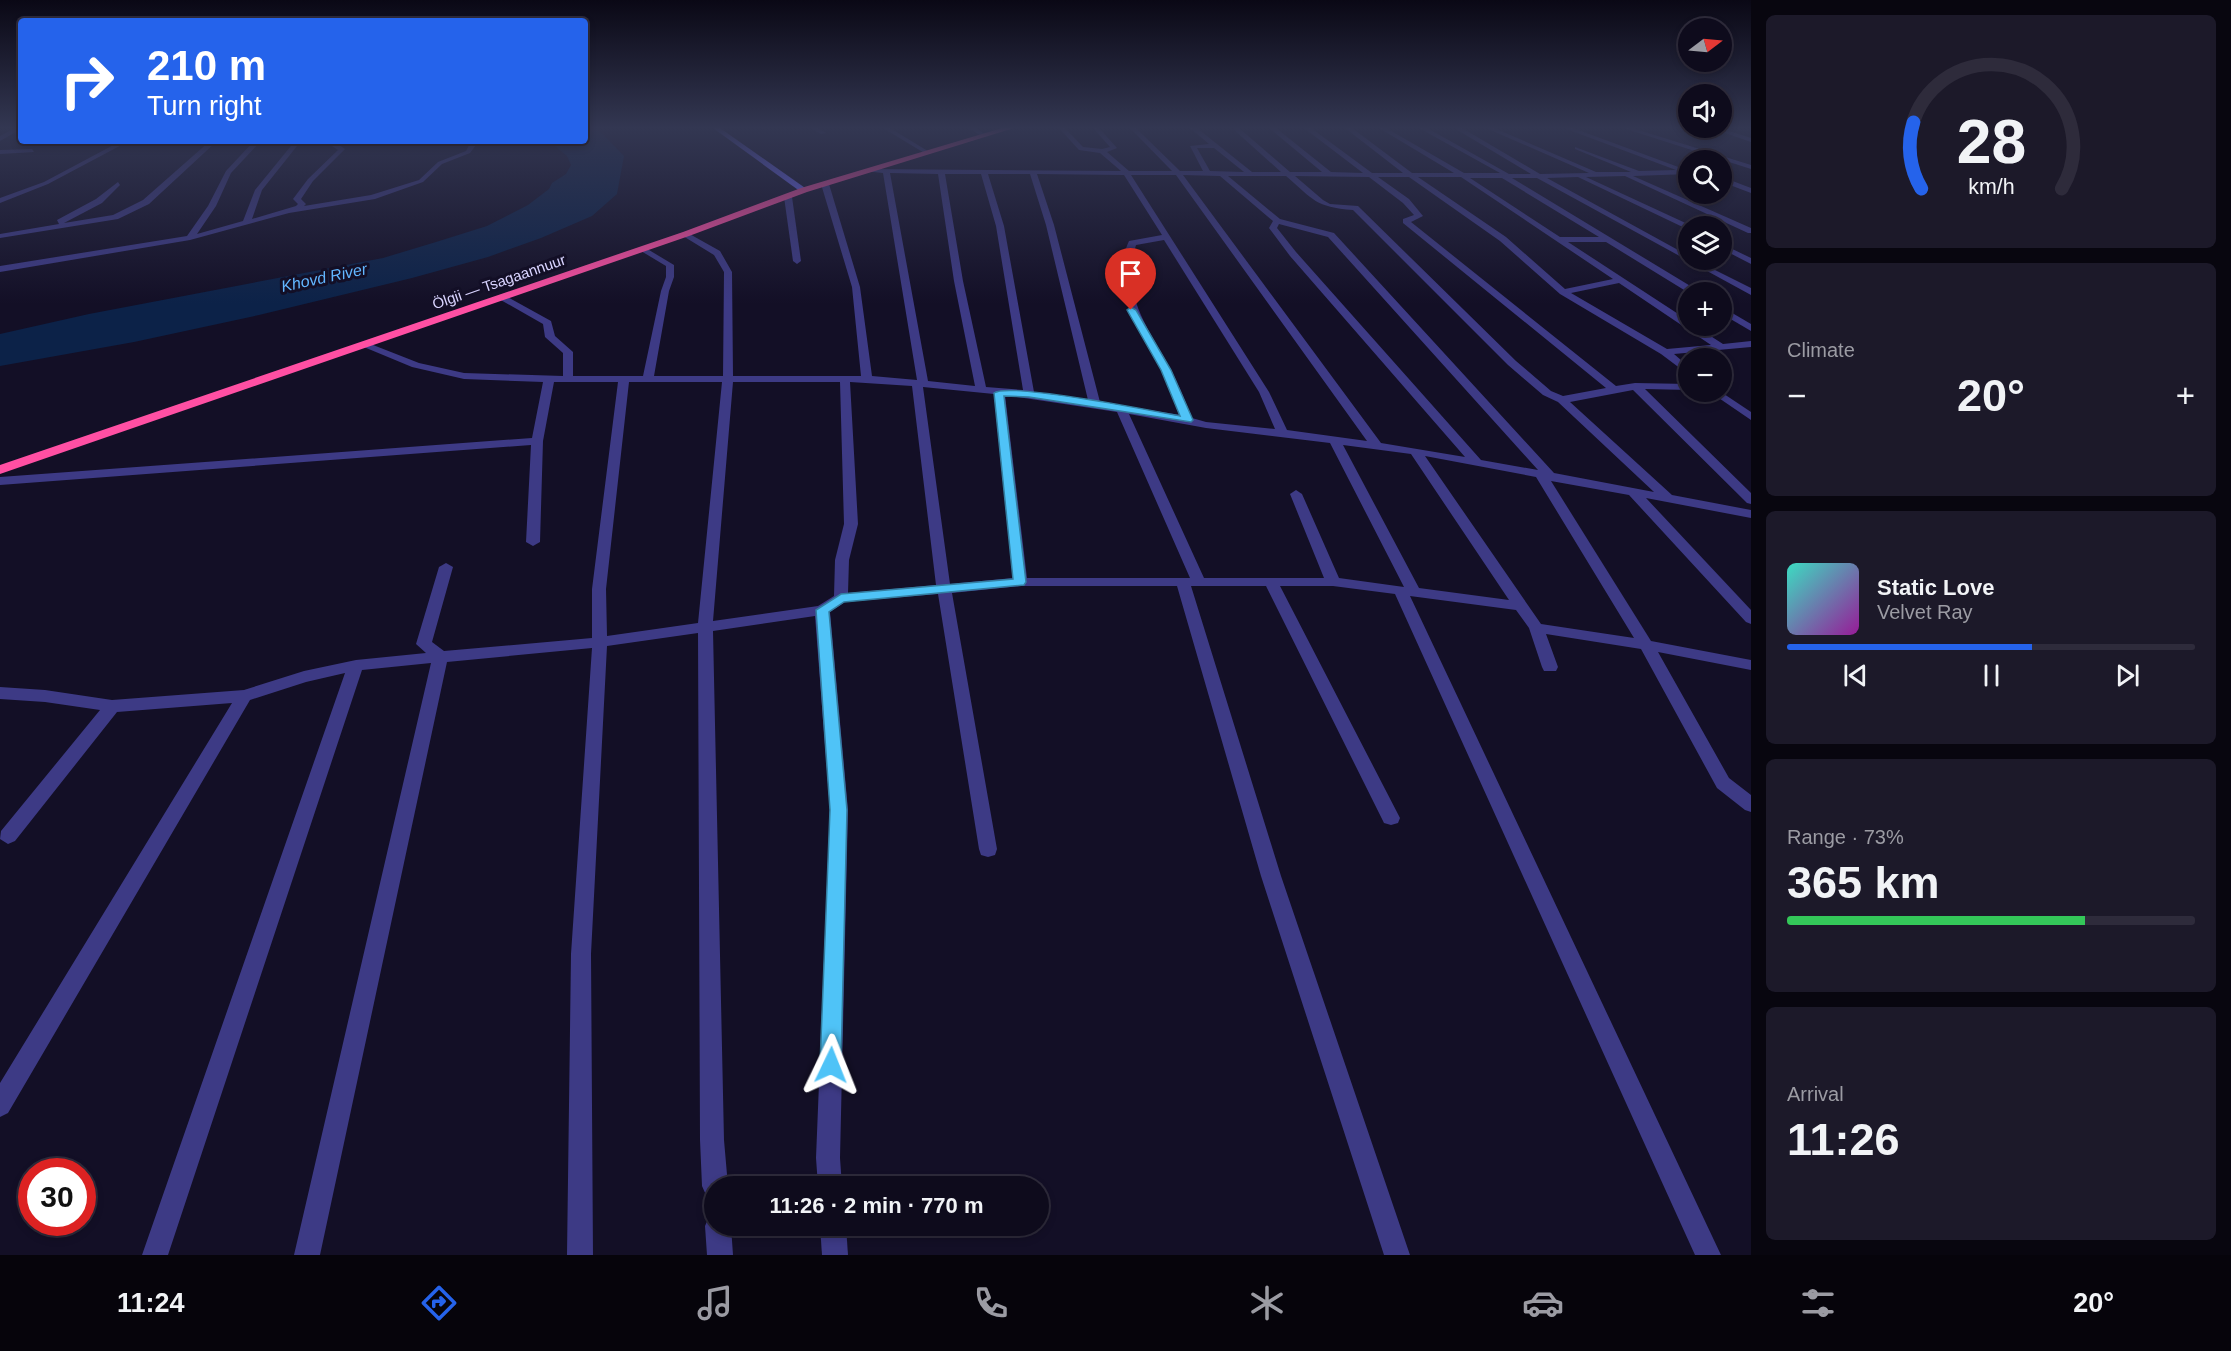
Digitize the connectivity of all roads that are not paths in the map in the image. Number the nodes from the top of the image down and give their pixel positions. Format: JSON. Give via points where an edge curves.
{"nodes":[{"id":1,"x":37,"y":187,"type":"edge"},
{"id":2,"x":115,"y":187,"type":"edge"},
{"id":3,"x":163,"y":187,"type":"edge"},
{"id":4,"x":221,"y":187,"type":"edge"},
{"id":5,"x":263,"y":187,"type":"edge"},
{"id":6,"x":306,"y":187,"type":"edge"},
{"id":7,"x":404,"y":187,"type":"edge"},
{"id":8,"x":799,"y":187,"type":"edge"},
{"id":9,"x":816,"y":187,"type":"edge"},
{"id":10,"x":826,"y":187,"type":"edge"},
{"id":11,"x":888,"y":187,"type":"edge"},
{"id":12,"x":943,"y":187,"type":"edge"},
{"id":13,"x":989,"y":187,"type":"edge"},
{"id":14,"x":1037,"y":187,"type":"edge"},
{"id":15,"x":1135,"y":187,"type":"edge"},
{"id":16,"x":1188,"y":187,"type":"edge"},
{"id":17,"x":1237,"y":187,"type":"edge"},
{"id":18,"x":1302,"y":187,"type":"edge"},
{"id":19,"x":1387,"y":187,"type":"edge"},
{"id":20,"x":1427,"y":187,"type":"edge"},
{"id":21,"x":1479,"y":187,"type":"edge"},
{"id":22,"x":1523,"y":187,"type":"edge"},
{"id":23,"x":1557,"y":187,"type":"edge"},
{"id":24,"x":1602,"y":187,"type":"edge"},
{"id":25,"x":1651,"y":187,"type":"edge"},
{"id":26,"x":804,"y":190,"type":"junction"},
{"id":27,"x":788,"y":197,"type":"junction"},
{"id":28,"x":0,"y":201,"type":"edge"},
{"id":29,"x":290,"y":211,"type":"junction"},
{"id":30,"x":1277,"y":221,"type":"junction"},
{"id":31,"x":1678,"y":223,"type":"edge"},
{"id":32,"x":246,"y":224,"type":"junction"},
{"id":33,"x":50,"y":227,"type":"junction"},
{"id":34,"x":1751,"y":231,"type":"edge"},
{"id":35,"x":686,"y":234,"type":"junction"},
{"id":36,"x":0,"y":236,"type":"edge"},
{"id":37,"x":1165,"y":237,"type":"junction"},
{"id":38,"x":190,"y":238,"type":"junction"},
{"id":39,"x":1557,"y":238,"type":"junction"},
{"id":40,"x":1608,"y":240,"type":"junction"},
{"id":41,"x":644,"y":249,"type":"junction"},
{"id":42,"x":1732,"y":251,"type":"edge"},
{"id":43,"x":1678,"y":252,"type":"edge"},
{"id":44,"x":797,"y":261,"type":"dead end"},
{"id":45,"x":1751,"y":261,"type":"edge"},
{"id":46,"x":0,"y":269,"type":"edge"},
{"id":47,"x":1710,"y":270,"type":"edge"},
{"id":48,"x":1620,"y":280,"type":"junction"},
{"id":49,"x":1678,"y":282,"type":"edge"},
{"id":50,"x":1563,"y":291,"type":"junction"},
{"id":51,"x":1751,"y":292,"type":"edge"},
{"id":52,"x":502,"y":297,"type":"junction"},
{"id":53,"x":1732,"y":316,"type":"edge"},
{"id":54,"x":1678,"y":318,"type":"edge"},
{"id":55,"x":1751,"y":328,"type":"edge"},
{"id":56,"x":1705,"y":336,"type":"edge"},
{"id":57,"x":1751,"y":344,"type":"edge"},
{"id":58,"x":364,"y":345,"type":"junction"},
{"id":59,"x":1723,"y":348,"type":"joint"},
{"id":60,"x":1678,"y":351,"type":"edge"},
{"id":61,"x":1665,"y":352,"type":"junction"},
{"id":62,"x":1678,"y":363,"type":"edge"},
{"id":63,"x":549,"y":379,"type":"junction"},
{"id":64,"x":568,"y":379,"type":"junction"},
{"id":65,"x":624,"y":379,"type":"junction"},
{"id":66,"x":648,"y":379,"type":"junction"},
{"id":67,"x":728,"y":379,"type":"junction"},
{"id":68,"x":845,"y":379,"type":"junction"},
{"id":69,"x":867,"y":379,"type":"junction"},
{"id":70,"x":920,"y":383,"type":"junction"},
{"id":71,"x":1635,"y":386,"type":"junction"},
{"id":72,"x":1678,"y":387,"type":"edge"},
{"id":73,"x":982,"y":391,"type":"junction"},
{"id":74,"x":1615,"y":391,"type":"junction"},
{"id":75,"x":999,"y":393,"type":"junction"},
{"id":76,"x":1029,"y":394,"type":"junction"},
{"id":77,"x":1562,"y":400,"type":"junction"},
{"id":78,"x":1729,"y":402,"type":"edge"},
{"id":79,"x":1095,"y":406,"type":"junction"},
{"id":80,"x":1122,"y":410,"type":"junction"},
{"id":81,"x":1751,"y":417,"type":"edge"},
{"id":82,"x":1187,"y":420,"type":"junction"},
{"id":83,"x":1283,"y":433,"type":"junction"},
{"id":84,"x":537,"y":441,"type":"junction"},
{"id":85,"x":1335,"y":441,"type":"junction"},
{"id":86,"x":1377,"y":446,"type":"junction"},
{"id":87,"x":1415,"y":452,"type":"junction"},
{"id":88,"x":1477,"y":463,"type":"junction"},
{"id":89,"x":0,"y":470,"type":"edge"},
{"id":90,"x":1546,"y":476,"type":"junction"},
{"id":91,"x":0,"y":482,"type":"edge"},
{"id":92,"x":1296,"y":494,"type":"dead end"},
{"id":93,"x":1635,"y":494,"type":"junction"},
{"id":94,"x":1670,"y":500,"type":"junction"},
{"id":95,"x":1751,"y":500,"type":"edge"},
{"id":96,"x":1751,"y":514,"type":"edge"},
{"id":97,"x":533,"y":542,"type":"dead end"},
{"id":98,"x":446,"y":567,"type":"dead end"},
{"id":99,"x":1020,"y":582,"type":"junction"},
{"id":100,"x":1271,"y":582,"type":"junction"},
{"id":101,"x":1333,"y":582,"type":"junction"},
{"id":102,"x":1191,"y":583,"type":"junction"},
{"id":103,"x":944,"y":589,"type":"junction"},
{"id":104,"x":1407,"y":591,"type":"junction"},
{"id":105,"x":841,"y":598,"type":"junction"},
{"id":106,"x":1521,"y":606,"type":"junction"},
{"id":107,"x":822,"y":610,"type":"junction"},
{"id":108,"x":1751,"y":619,"type":"edge"},
{"id":109,"x":705,"y":628,"type":"junction"},
{"id":110,"x":1536,"y":628,"type":"junction"},
{"id":111,"x":600,"y":642,"type":"junction"},
{"id":112,"x":1646,"y":645,"type":"junction"},
{"id":113,"x":440,"y":656,"type":"junction"},
{"id":114,"x":356,"y":664,"type":"junction"},
{"id":115,"x":1751,"y":665,"type":"edge"},
{"id":116,"x":1550,"y":667,"type":"dead end"},
{"id":117,"x":0,"y":693,"type":"edge"},
{"id":118,"x":244,"y":696,"type":"junction"},
{"id":119,"x":112,"y":706,"type":"junction"},
{"id":120,"x":1751,"y":805,"type":"edge"},
{"id":121,"x":1391,"y":818,"type":"dead end"},
{"id":122,"x":8,"y":836,"type":"dead end"},
{"id":123,"x":988,"y":849,"type":"dead end"},
{"id":124,"x":0,"y":1104,"type":"edge"},
{"id":125,"x":714,"y":1176,"type":"edge"},
{"id":126,"x":829,"y":1176,"type":"edge"},
{"id":127,"x":719,"y":1236,"type":"edge"},
{"id":128,"x":833,"y":1236,"type":"edge"},
{"id":129,"x":155,"y":1255,"type":"edge"},
{"id":130,"x":308,"y":1255,"type":"edge"},
{"id":131,"x":580,"y":1255,"type":"edge"},
{"id":132,"x":720,"y":1255,"type":"edge"},
{"id":133,"x":835,"y":1255,"type":"edge"},
{"id":134,"x":1397,"y":1255,"type":"edge"},
{"id":135,"x":1708,"y":1255,"type":"edge"}],
"edges":[{"from":1,"to":28,"type":"street"},
{"from":2,"to":33,"type":"street","via":[[99,201]]},
{"from":3,"to":33,"type":"street","via":[[146,202],[115,217]]},
{"from":4,"to":38,"type":"street"},
{"from":5,"to":32,"type":"street"},
{"from":6,"to":29,"type":"street","via":[[297,199],[302,204]]},
{"from":7,"to":29,"type":"street","via":[[372,197]]},
{"from":8,"to":26,"type":"street"},
{"from":9,"to":26,"type":"highway","name":"Ölgii — Tsagaannuur"},
{"from":10,"to":69,"type":"street","via":[[856,287]]},
{"from":11,"to":70,"type":"street"},
{"from":12,"to":73,"type":"street","via":[[952,253]]},
{"from":13,"to":76,"type":"street","via":[[1000,226]]},
{"from":14,"to":79,"type":"street"},
{"from":15,"to":37,"type":"street"},
{"from":16,"to":86,"type":"street"},
{"from":17,"to":30,"type":"street"},
{"from":18,"to":77,"type":"street","via":[[1329,206],[1355,208],[1512,363],[1547,393]]},
{"from":19,"to":74,"type":"street","via":[[1419,216],[1406,221]]},
{"from":20,"to":50,"type":"street","via":[[1503,239]]},
{"from":21,"to":39,"type":"street"},
{"from":22,"to":40,"type":"street"},
{"from":23,"to":43,"type":"street"},
{"from":24,"to":31,"type":"street"},
{"from":25,"to":34,"type":"street"},
{"from":26,"to":27,"type":"highway","name":"Ölgii — Tsagaannuur"},
{"from":27,"to":35,"type":"highway","name":"Ölgii — Tsagaannuur"},
{"from":27,"to":44,"type":"street"},
{"from":29,"to":32,"type":"street"},
{"from":30,"to":88,"type":"street","via":[[1273,228],[1293,254]]},
{"from":30,"to":90,"type":"street","via":[[1318,228],[1331,235]]},
{"from":32,"to":38,"type":"street"},
{"from":33,"to":36,"type":"street"},
{"from":35,"to":41,"type":"highway","name":"Ölgii — Tsagaannuur"},
{"from":35,"to":67,"type":"street","via":[[719,252],[726,262]]},
{"from":37,"to":82,"type":"street","via":[[1132,243],[1126,287],[1131,310],[1166,370]]},
{"from":37,"to":83,"type":"street","via":[[1219,317],[1264,392]]},
{"from":38,"to":46,"type":"street"},
{"from":39,"to":40,"type":"street"},
{"from":39,"to":48,"type":"street"},
{"from":40,"to":49,"type":"street"},
{"from":41,"to":52,"type":"highway","name":"Ölgii — Tsagaannuur"},
{"from":41,"to":66,"type":"street","via":[[670,265]]},
{"from":42,"to":45,"type":"street"},
{"from":47,"to":51,"type":"street"},
{"from":48,"to":50,"type":"street"},
{"from":48,"to":54,"type":"street"},
{"from":50,"to":61,"type":"street"},
{"from":52,"to":58,"type":"highway","name":"Ölgii — Tsagaannuur"},
{"from":52,"to":64,"type":"street","via":[[548,323],[550,337],[568,352]]},
{"from":53,"to":55,"type":"street"},
{"from":56,"to":59,"type":"street"},
{"from":57,"to":59,"type":"street"},
{"from":58,"to":63,"type":"street","via":[[441,372]]},
{"from":58,"to":89,"type":"highway","name":"Ölgii — Tsagaannuur"},
{"from":60,"to":61,"type":"street"},
{"from":61,"to":62,"type":"street"},
{"from":63,"to":64,"type":"street"},
{"from":63,"to":84,"type":"street"},
{"from":64,"to":65,"type":"street"},
{"from":65,"to":66,"type":"street"},
{"from":65,"to":111,"type":"street","via":[[599,589]]},
{"from":66,"to":67,"type":"street"},
{"from":67,"to":68,"type":"street"},
{"from":67,"to":109,"type":"street"},
{"from":68,"to":69,"type":"street"},
{"from":68,"to":105,"type":"street","via":[[851,540],[844,551]]},
{"from":69,"to":70,"type":"street"},
{"from":70,"to":73,"type":"street"},
{"from":70,"to":103,"type":"street"},
{"from":71,"to":72,"type":"street"},
{"from":71,"to":74,"type":"street"},
{"from":71,"to":95,"type":"street"},
{"from":73,"to":75,"type":"street"},
{"from":74,"to":77,"type":"street"},
{"from":75,"to":76,"type":"street"},
{"from":75,"to":99,"type":"street"},
{"from":76,"to":79,"type":"street"},
{"from":77,"to":94,"type":"street"},
{"from":78,"to":81,"type":"street"},
{"from":79,"to":80,"type":"street"},
{"from":80,"to":82,"type":"street"},
{"from":80,"to":102,"type":"street"},
{"from":82,"to":83,"type":"street"},
{"from":83,"to":85,"type":"street"},
{"from":84,"to":91,"type":"street"},
{"from":84,"to":97,"type":"street"},
{"from":85,"to":86,"type":"street"},
{"from":85,"to":104,"type":"street"},
{"from":86,"to":87,"type":"street"},
{"from":87,"to":88,"type":"street"},
{"from":87,"to":106,"type":"street"},
{"from":88,"to":90,"type":"street"},
{"from":90,"to":93,"type":"street"},
{"from":90,"to":112,"type":"street"},
{"from":92,"to":101,"type":"street"},
{"from":93,"to":94,"type":"street"},
{"from":93,"to":108,"type":"street"},
{"from":94,"to":96,"type":"street"},
{"from":98,"to":113,"type":"street","via":[[424,644]]},
{"from":99,"to":102,"type":"street"},
{"from":99,"to":103,"type":"street"},
{"from":100,"to":101,"type":"street"},
{"from":100,"to":102,"type":"street"},
{"from":100,"to":121,"type":"street"},
{"from":101,"to":104,"type":"street"},
{"from":102,"to":134,"type":"street","via":[[1271,876]]},
{"from":103,"to":105,"type":"street"},
{"from":103,"to":123,"type":"street"},
{"from":104,"to":106,"type":"street"},
{"from":104,"to":135,"type":"street"},
{"from":105,"to":107,"type":"street"},
{"from":106,"to":110,"type":"street"},
{"from":107,"to":109,"type":"street"},
{"from":107,"to":126,"type":"street","via":[[839,810]]},
{"from":109,"to":111,"type":"street"},
{"from":109,"to":125,"type":"street"},
{"from":110,"to":112,"type":"street"},
{"from":110,"to":116,"type":"street"},
{"from":111,"to":113,"type":"street"},
{"from":111,"to":131,"type":"street","via":[[581,954]]},
{"from":112,"to":115,"type":"street"},
{"from":112,"to":120,"type":"street","via":[[1723,783]]},
{"from":113,"to":114,"type":"street"},
{"from":113,"to":130,"type":"street"},
{"from":114,"to":118,"type":"street"},
{"from":114,"to":129,"type":"street"},
{"from":117,"to":119,"type":"street"},
{"from":118,"to":119,"type":"street"},
{"from":118,"to":124,"type":"street"},
{"from":119,"to":122,"type":"street"},
{"from":127,"to":132,"type":"street"},
{"from":128,"to":133,"type":"street"}]}
